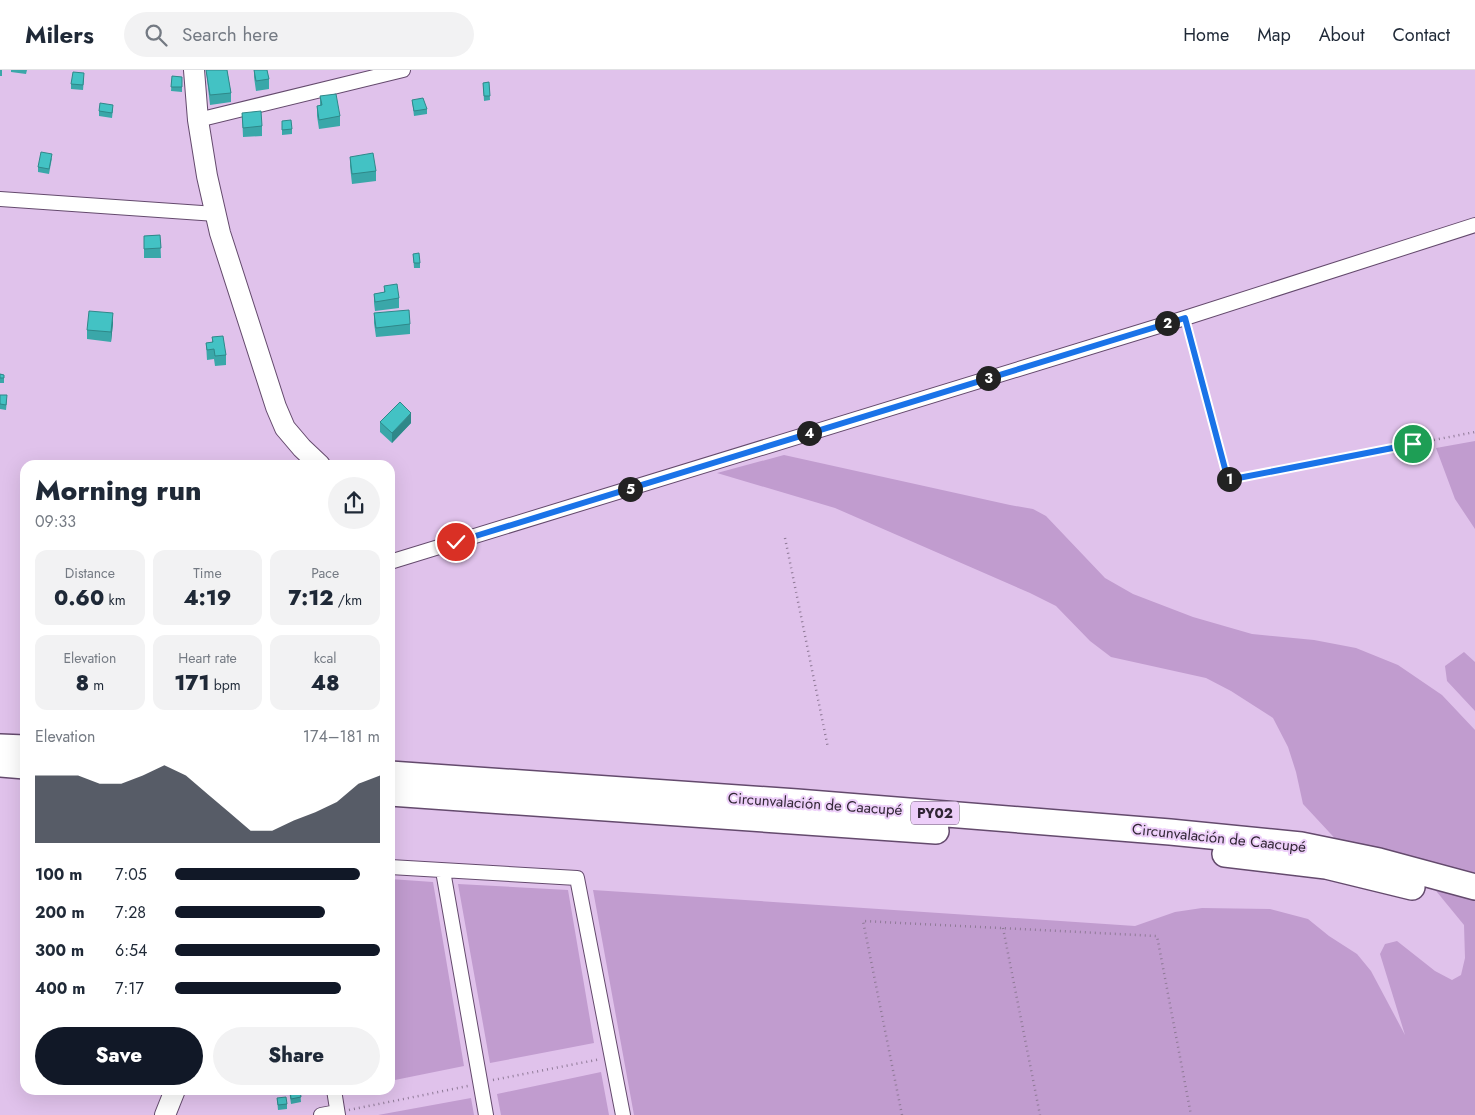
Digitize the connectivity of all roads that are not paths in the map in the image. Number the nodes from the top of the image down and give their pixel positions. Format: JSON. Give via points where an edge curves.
{"nodes":[{"id":1,"x":194,"y":70,"type":"edge"},
{"id":2,"x":403,"y":70,"type":"edge"},
{"id":3,"x":198,"y":120,"type":"junction"},
{"id":4,"x":0,"y":199,"type":"edge"},
{"id":5,"x":216,"y":214,"type":"junction"},
{"id":6,"x":1475,"y":225,"type":"edge"},
{"id":7,"x":315,"y":460,"type":"edge"},
{"id":8,"x":395,"y":560,"type":"edge"},
{"id":9,"x":0,"y":747,"type":"edge"},
{"id":10,"x":20,"y":748,"type":"edge"},
{"id":11,"x":0,"y":764,"type":"edge"},
{"id":12,"x":20,"y":766,"type":"edge"},
{"id":13,"x":395,"y":774,"type":"edge"},
{"id":14,"x":395,"y":793,"type":"edge"},
{"id":15,"x":395,"y":867,"type":"edge"},
{"id":16,"x":443,"y":871,"type":"junction"},
{"id":17,"x":1475,"y":887,"type":"edge"},
{"id":18,"x":1475,"y":903,"type":"edge"},
{"id":19,"x":173,"y":1095,"type":"edge"},
{"id":20,"x":335,"y":1095,"type":"edge"},
{"id":21,"x":338,"y":1113,"type":"edge"},
{"id":22,"x":165,"y":1115,"type":"edge"},
{"id":23,"x":321,"y":1115,"type":"edge"},
{"id":24,"x":486,"y":1115,"type":"edge"},
{"id":25,"x":623,"y":1115,"type":"edge"}],
"edges":[{"from":1,"to":3,"type":"street"},
{"from":2,"to":3,"type":"street"},
{"from":3,"to":5,"type":"street"},
{"from":4,"to":5,"type":"street"},
{"from":5,"to":7,"type":"street","via":[[276,407],[285,428]]},
{"from":6,"to":8,"type":"street","via":[[1185,318]]},
{"from":9,"to":10,"type":"highway"},
{"from":11,"to":12,"type":"highway"},
{"from":13,"to":17,"type":"highway","name":"Circunvalación de Caacupé","number":"PY02","via":[[807,803],[1301,845],[1379,861]]},
{"from":14,"to":18,"type":"highway","name":"Circunvalación de Caacupé","number":"PY02","via":[[1191,850],[1326,866]]},
{"from":15,"to":16,"type":"street"},
{"from":16,"to":24,"type":"street"},
{"from":16,"to":25,"type":"street","via":[[577,878]]},
{"from":19,"to":22,"type":"street"},
{"from":20,"to":21,"type":"street"},
{"from":21,"to":23,"type":"street"}]}
